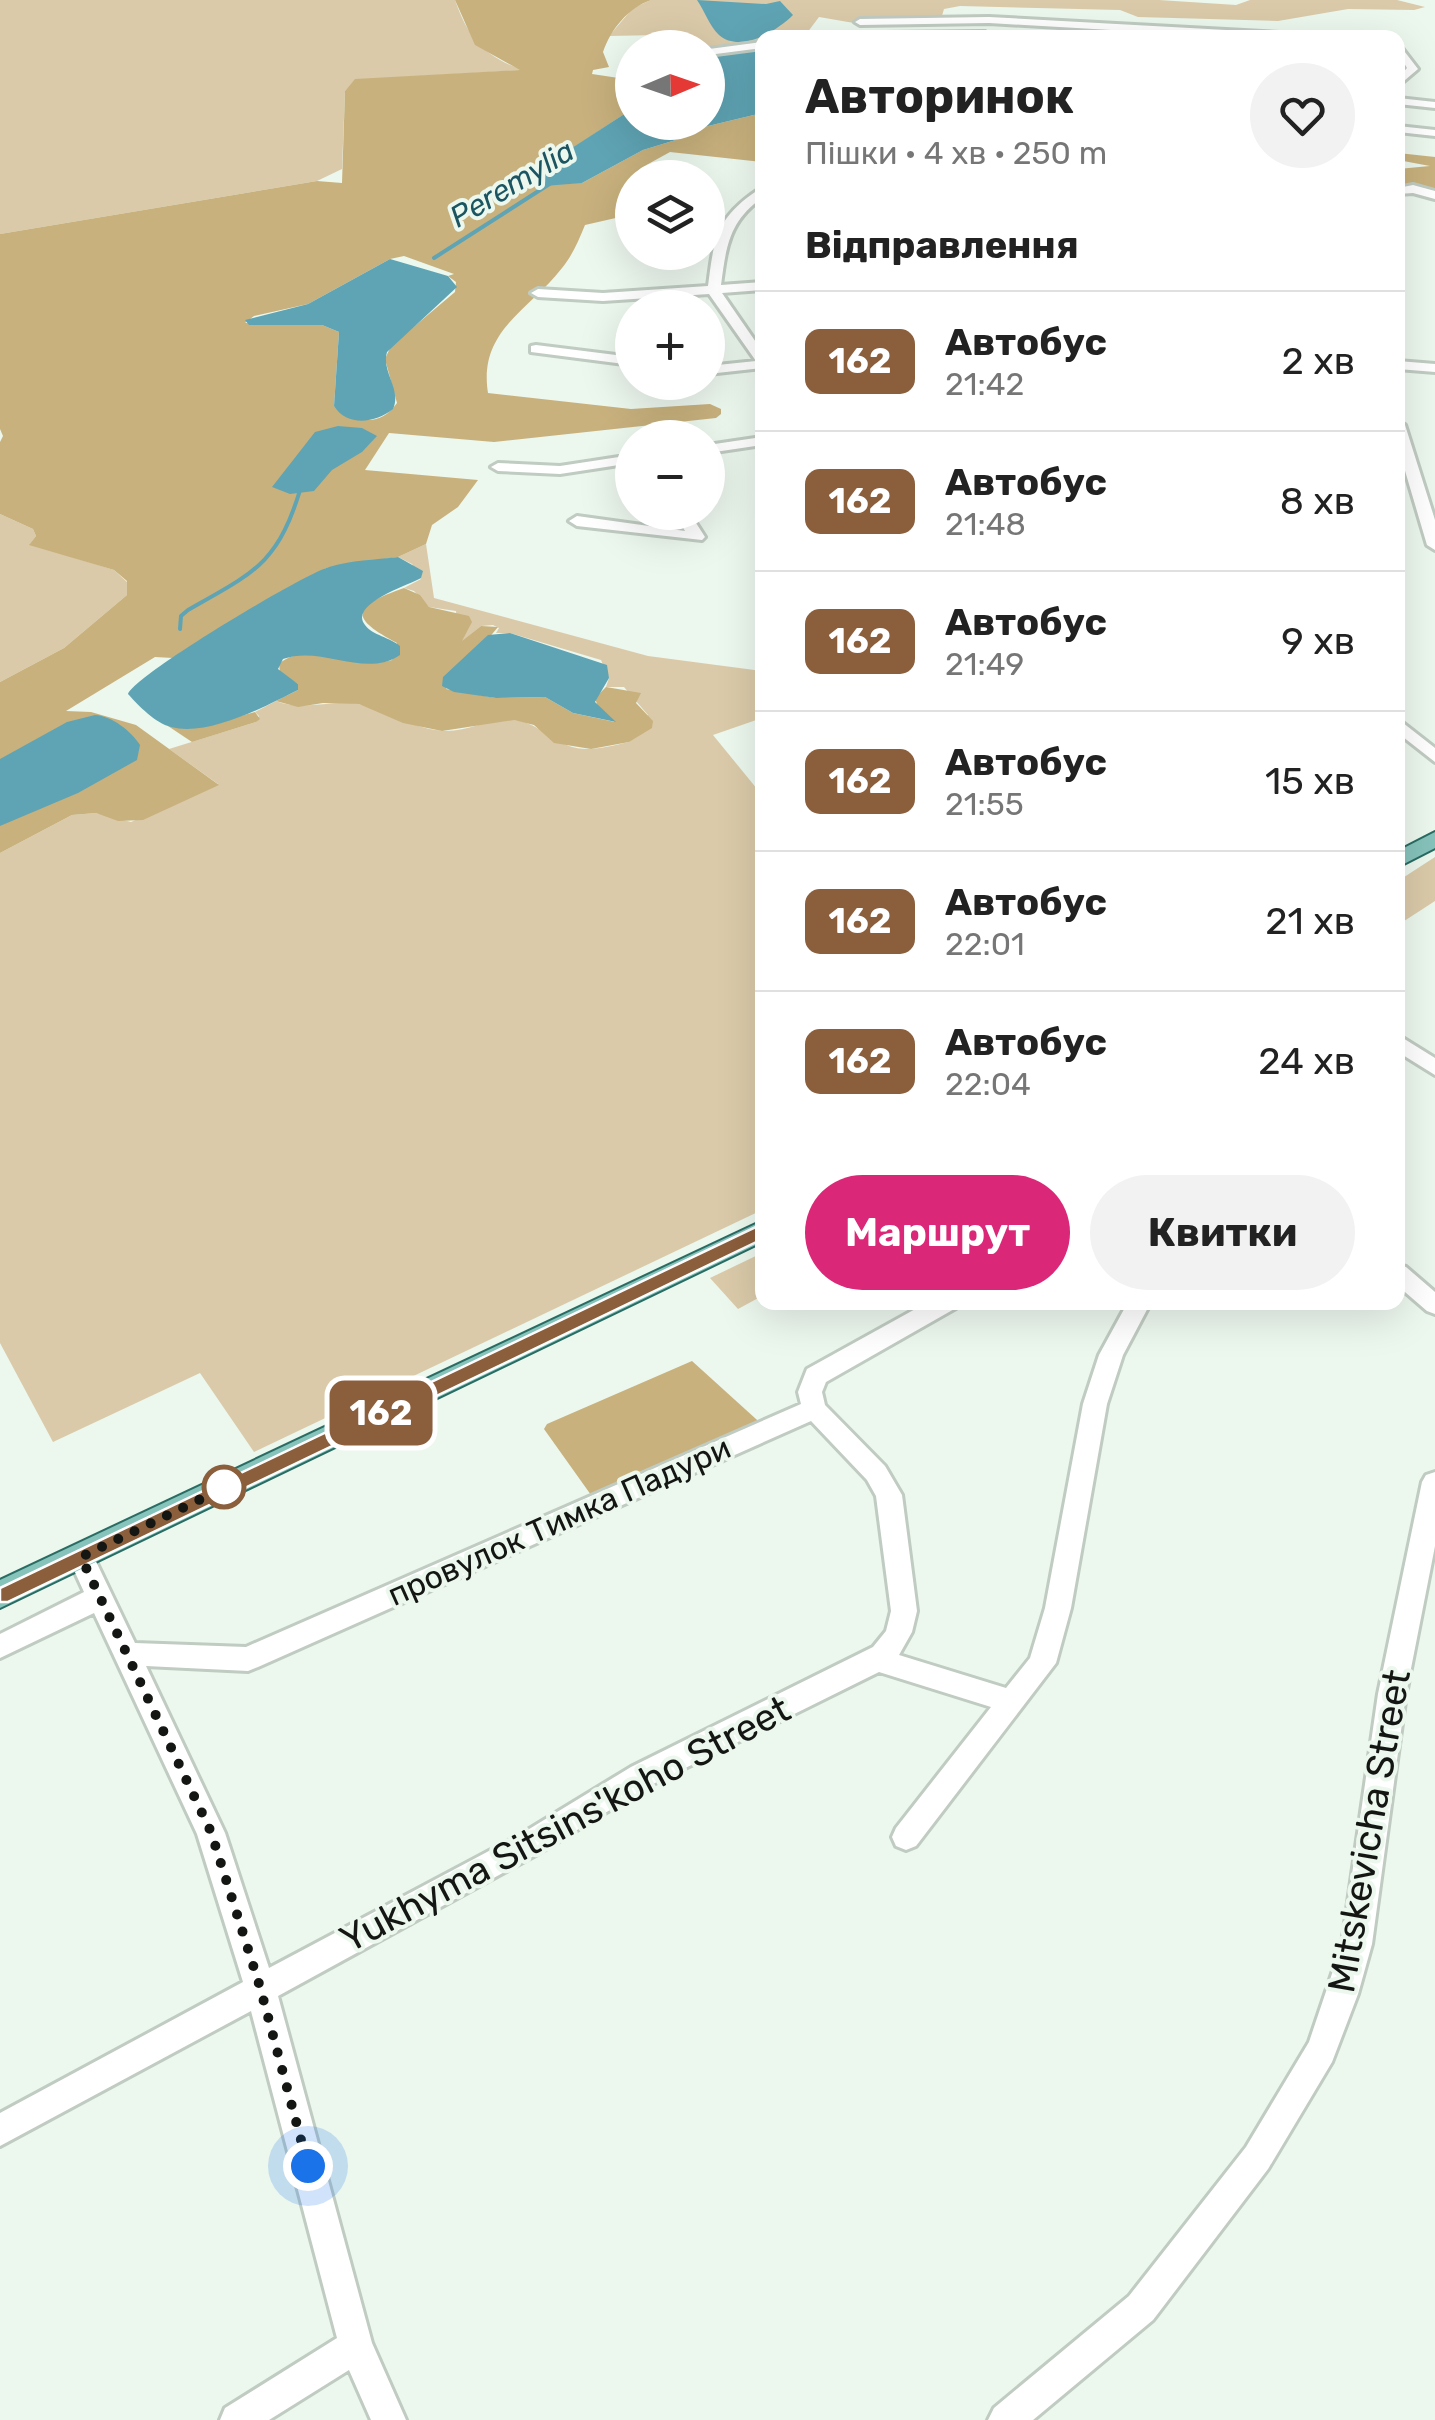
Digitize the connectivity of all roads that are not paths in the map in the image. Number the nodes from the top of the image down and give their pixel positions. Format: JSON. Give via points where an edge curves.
{"nodes":[{"id":1,"x":860,"y":22,"type":"dead end"},
{"id":2,"x":1044,"y":30,"type":"edge"},
{"id":3,"x":755,"y":46,"type":"edge"},
{"id":4,"x":725,"y":50,"type":"edge"},
{"id":5,"x":1405,"y":102,"type":"edge"},
{"id":6,"x":1435,"y":105,"type":"edge"},
{"id":7,"x":1405,"y":130,"type":"edge"},
{"id":8,"x":1435,"y":134,"type":"edge"},
{"id":9,"x":1405,"y":191,"type":"edge"},
{"id":10,"x":1435,"y":194,"type":"edge"},
{"id":11,"x":755,"y":198,"type":"edge"},
{"id":12,"x":755,"y":287,"type":"edge"},
{"id":13,"x":714,"y":290,"type":"edge"},
{"id":14,"x":724,"y":290,"type":"edge"},
{"id":15,"x":538,"y":292,"type":"dead end"},
{"id":16,"x":615,"y":296,"type":"edge"},
{"id":17,"x":725,"y":307,"type":"edge"},
{"id":18,"x":536,"y":349,"type":"dead end"},
{"id":19,"x":755,"y":352,"type":"edge"},
{"id":20,"x":615,"y":359,"type":"edge"},
{"id":21,"x":755,"y":363,"type":"edge"},
{"id":22,"x":1405,"y":366,"type":"edge"},
{"id":23,"x":725,"y":367,"type":"edge"},
{"id":24,"x":1435,"y":368,"type":"edge"},
{"id":25,"x":755,"y":442,"type":"edge"},
{"id":26,"x":725,"y":446,"type":"edge"},
{"id":27,"x":1405,"y":448,"type":"edge"},
{"id":28,"x":615,"y":462,"type":"edge"},
{"id":29,"x":498,"y":467,"type":"dead end"},
{"id":30,"x":577,"y":522,"type":"dead end"},
{"id":31,"x":615,"y":527,"type":"edge"},
{"id":32,"x":641,"y":530,"type":"edge"},
{"id":33,"x":693,"y":530,"type":"edge"},
{"id":34,"x":1435,"y":545,"type":"edge"},
{"id":35,"x":1405,"y":730,"type":"edge"},
{"id":36,"x":1435,"y":757,"type":"edge"},
{"id":37,"x":1431,"y":846,"type":"edge"},
{"id":38,"x":1405,"y":857,"type":"edge"},
{"id":39,"x":1405,"y":1047,"type":"edge"},
{"id":40,"x":1435,"y":1068,"type":"edge"},
{"id":41,"x":755,"y":1234,"type":"edge"},
{"id":42,"x":1405,"y":1279,"type":"edge"},
{"id":43,"x":1435,"y":1306,"type":"edge"},
{"id":44,"x":934,"y":1310,"type":"edge"},
{"id":45,"x":1136,"y":1310,"type":"edge"},
{"id":46,"x":814,"y":1409,"type":"junction"},
{"id":47,"x":1435,"y":1482,"type":"edge"},
{"id":48,"x":81,"y":1557,"type":"junction"},
{"id":49,"x":0,"y":1595,"type":"edge"},
{"id":50,"x":100,"y":1597,"type":"junction"},
{"id":51,"x":0,"y":1646,"type":"edge"},
{"id":52,"x":126,"y":1654,"type":"junction"},
{"id":53,"x":877,"y":1660,"type":"junction"},
{"id":54,"x":1013,"y":1702,"type":"junction"},
{"id":55,"x":906,"y":1837,"type":"dead end"},
{"id":56,"x":260,"y":1987,"type":"junction"},
{"id":57,"x":0,"y":2130,"type":"edge"},
{"id":58,"x":356,"y":2346,"type":"junction"},
{"id":59,"x":237,"y":2420,"type":"edge"},
{"id":60,"x":388,"y":2420,"type":"edge"},
{"id":61,"x":1006,"y":2420,"type":"edge"}],
"edges":[{"from":1,"to":2,"type":"street","via":[[989,20]]},
{"from":3,"to":4,"type":"street"},
{"from":5,"to":6,"type":"street"},
{"from":7,"to":8,"type":"street"},
{"from":9,"to":10,"type":"street"},
{"from":11,"to":13,"type":"street","via":[[723,227]]},
{"from":12,"to":14,"type":"street"},
{"from":15,"to":16,"type":"street"},
{"from":17,"to":19,"type":"street"},
{"from":18,"to":20,"type":"street"},
{"from":21,"to":23,"type":"street"},
{"from":22,"to":24,"type":"street"},
{"from":25,"to":26,"type":"street"},
{"from":27,"to":34,"type":"street"},
{"from":28,"to":29,"type":"street","via":[[560,470]]},
{"from":30,"to":31,"type":"street"},
{"from":32,"to":33,"type":"street","via":[[697,537]]},
{"from":35,"to":36,"type":"street"},
{"from":37,"to":38,"type":"main road"},
{"from":39,"to":40,"type":"street"},
{"from":41,"to":48,"type":"main road"},
{"from":42,"to":43,"type":"street"},
{"from":44,"to":46,"type":"street","via":[[816,1376],[810,1392]]},
{"from":45,"to":54,"type":"street","via":[[1095,1404],[1042,1663]]},
{"from":46,"to":52,"type":"street","name":"провулок Тимка Падури","via":[[248,1659]]},
{"from":46,"to":53,"type":"street","via":[[890,1495],[904,1611],[895,1640]]},
{"from":47,"to":61,"type":"street","name":"Mitskevicha Street","via":[[1392,1694],[1357,1944],[1320,2051],[1257,2158],[1142,2308]]},
{"from":48,"to":49,"type":"main road"},
{"from":48,"to":50,"type":"street"},
{"from":50,"to":51,"type":"street"},
{"from":50,"to":52,"type":"street"},
{"from":52,"to":56,"type":"street","via":[[211,1832]]},
{"from":53,"to":54,"type":"street"},
{"from":53,"to":56,"type":"street","name":"Yukhyma Sitsins'koho Street","via":[[641,1776],[531,1843]]},
{"from":54,"to":55,"type":"street"},
{"from":56,"to":57,"type":"street","name":"Yukhyma Sitsins'koho Street"},
{"from":56,"to":58,"type":"street"},
{"from":58,"to":59,"type":"street"},
{"from":58,"to":60,"type":"street"}]}
